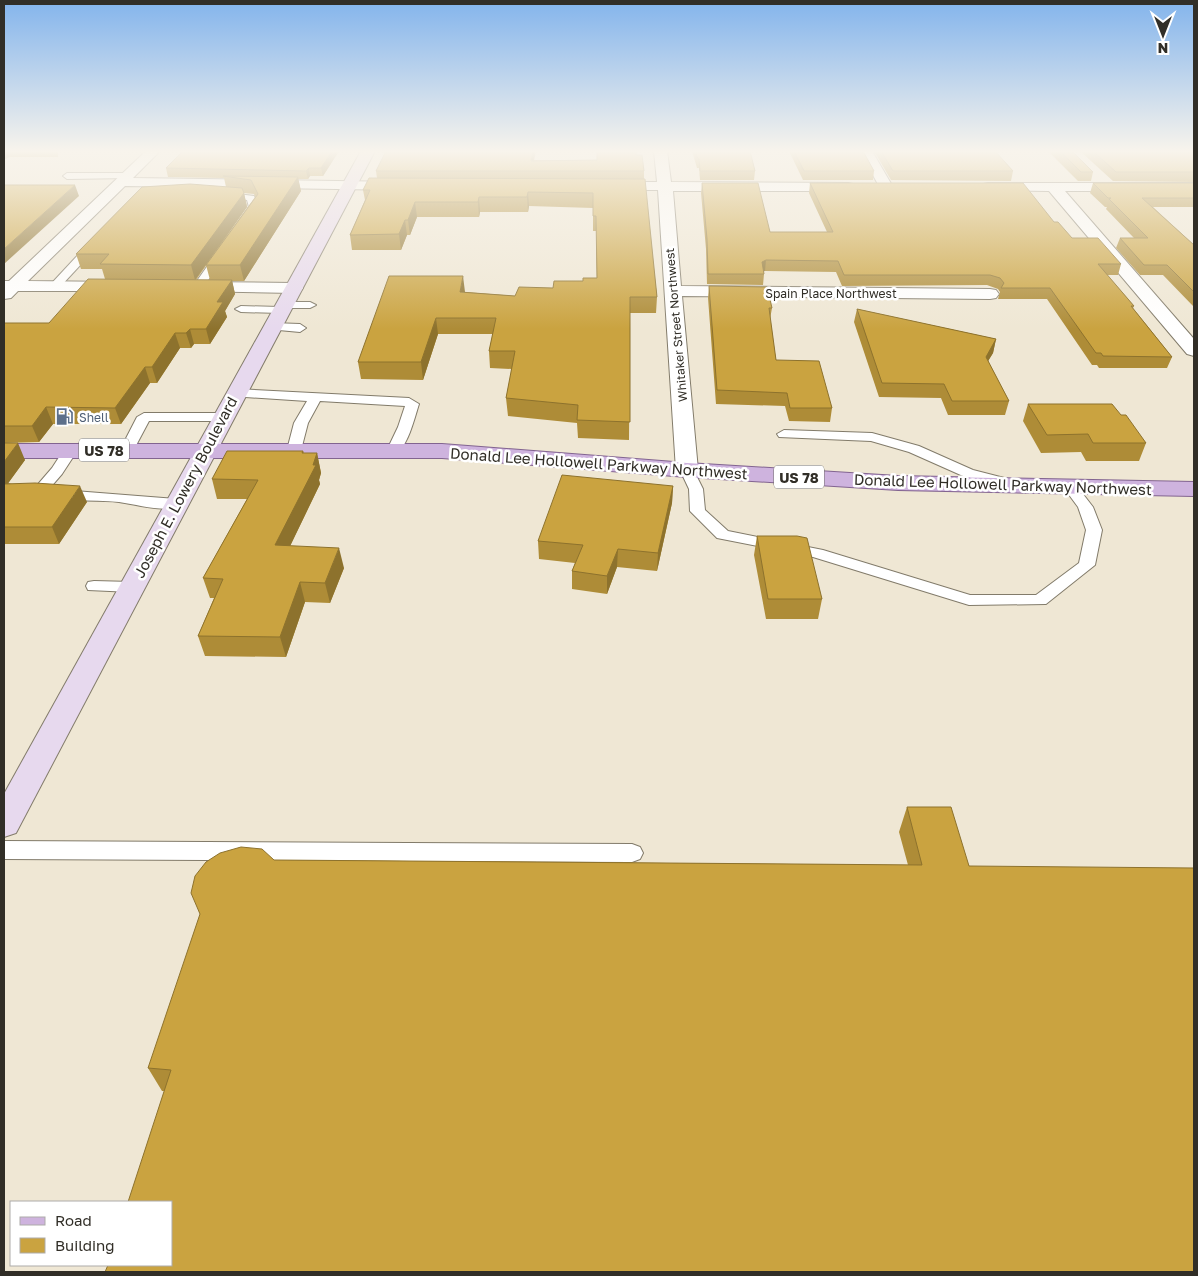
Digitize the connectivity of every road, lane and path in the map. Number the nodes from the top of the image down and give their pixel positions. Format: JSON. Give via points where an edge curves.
{"nodes":[{"id":1,"x":90,"y":211,"type":"edge"},
{"id":2,"x":252,"y":211,"type":"edge"},
{"id":3,"x":336,"y":211,"type":"edge"},
{"id":4,"x":667,"y":211,"type":"edge"},
{"id":5,"x":1074,"y":211,"type":"edge"},
{"id":6,"x":238,"y":231,"type":"edge"},
{"id":7,"x":104,"y":234,"type":"edge"},
{"id":8,"x":226,"y":246,"type":"edge"},
{"id":9,"x":56,"y":286,"type":"junction"},
{"id":10,"x":141,"y":287,"type":"edge"},
{"id":11,"x":179,"y":287,"type":"edge"},
{"id":12,"x":198,"y":287,"type":"junction"},
{"id":13,"x":294,"y":288,"type":"junction"},
{"id":14,"x":7,"y":289,"type":"edge"},
{"id":15,"x":672,"y":292,"type":"junction"},
{"id":16,"x":990,"y":294,"type":"dead end"},
{"id":17,"x":310,"y":305,"type":"dead end"},
{"id":18,"x":283,"y":307,"type":"junction"},
{"id":19,"x":241,"y":310,"type":"dead end"},
{"id":20,"x":272,"y":327,"type":"junction"},
{"id":21,"x":300,"y":328,"type":"dead end"},
{"id":22,"x":1194,"y":350,"type":"edge"},
{"id":23,"x":236,"y":393,"type":"junction"},
{"id":24,"x":316,"y":397,"type":"junction"},
{"id":25,"x":223,"y":417,"type":"junction"},
{"id":26,"x":784,"y":434,"type":"dead end"},
{"id":27,"x":70,"y":450,"type":"junction"},
{"id":28,"x":127,"y":450,"type":"junction"},
{"id":29,"x":205,"y":450,"type":"junction"},
{"id":30,"x":294,"y":450,"type":"junction"},
{"id":31,"x":394,"y":450,"type":"junction"},
{"id":32,"x":4,"y":451,"type":"edge"},
{"id":33,"x":687,"y":470,"type":"junction"},
{"id":34,"x":1024,"y":487,"type":"junction"},
{"id":35,"x":1071,"y":488,"type":"junction"},
{"id":36,"x":1194,"y":489,"type":"edge"},
{"id":37,"x":176,"y":504,"type":"junction"},
{"id":38,"x":94,"y":586,"type":"dead end"},
{"id":39,"x":132,"y":587,"type":"junction"},
{"id":40,"x":4,"y":824,"type":"edge"},
{"id":41,"x":4,"y":850,"type":"edge"},
{"id":42,"x":632,"y":853,"type":"dead end"}],
"edges":[{"from":1,"to":14,"type":"street"},
{"from":2,"to":6,"type":"lane"},
{"from":3,"to":13,"type":"main road","name":"Joseph E. Lowery Boulevard"},
{"from":4,"to":15,"type":"street","name":"Whitaker Street Northwest"},
{"from":5,"to":22,"type":"street"},
{"from":7,"to":9,"type":"lane"},
{"from":8,"to":12,"type":"lane"},
{"from":9,"to":10,"type":"street"},
{"from":9,"to":14,"type":"street"},
{"from":11,"to":12,"type":"street"},
{"from":12,"to":13,"type":"street"},
{"from":13,"to":18,"type":"main road","name":"Joseph E. Lowery Boulevard"},
{"from":15,"to":16,"type":"street","name":"Spain Place Northwest"},
{"from":15,"to":33,"type":"street","name":"Whitaker Street Northwest"},
{"from":17,"to":18,"type":"lane"},
{"from":18,"to":19,"type":"lane"},
{"from":18,"to":20,"type":"main road","name":"Joseph E. Lowery Boulevard"},
{"from":20,"to":21,"type":"lane"},
{"from":20,"to":23,"type":"main road","name":"Joseph E. Lowery Boulevard"},
{"from":23,"to":24,"type":"lane"},
{"from":23,"to":25,"type":"main road","name":"Joseph E. Lowery Boulevard"},
{"from":24,"to":30,"type":"lane","via":[[301,423]]},
{"from":24,"to":31,"type":"lane","via":[[412,404]]},
{"from":25,"to":28,"type":"lane","via":[[144,417]]},
{"from":25,"to":29,"type":"main road","name":"Joseph E. Lowery Boulevard"},
{"from":26,"to":34,"type":"lane","via":[[872,437],[914,449],[968,473]]},
{"from":27,"to":28,"type":"main road","name":"Donald Lee Hollowell Parkway Northwest","number":"US 78"},
{"from":27,"to":32,"type":"main road","name":"Donald Lee Hollowell Parkway Northwest","number":"US 78"},
{"from":27,"to":37,"type":"lane","via":[[38,494]]},
{"from":28,"to":29,"type":"main road","name":"Donald Lee Hollowell Parkway Northwest","number":"US 78"},
{"from":29,"to":30,"type":"main road","name":"Donald Lee Hollowell Parkway Northwest","number":"US 78"},
{"from":29,"to":37,"type":"main road","name":"Joseph E. Lowery Boulevard"},
{"from":30,"to":31,"type":"main road","name":"Donald Lee Hollowell Parkway Northwest","number":"US 78"},
{"from":31,"to":33,"type":"main road","name":"Donald Lee Hollowell Parkway Northwest","number":"US 78","via":[[503,454]]},
{"from":33,"to":34,"type":"main road","name":"Donald Lee Hollowell Parkway Northwest","number":"US 78"},
{"from":33,"to":35,"type":"lane","via":[[696,488],[698,511],[723,535],[817,552],[969,600],[1040,600],[1088,565],[1094,530],[1085,508]]},
{"from":34,"to":35,"type":"main road","name":"Donald Lee Hollowell Parkway Northwest","number":"US 78"},
{"from":35,"to":36,"type":"main road","name":"Donald Lee Hollowell Parkway Northwest","number":"US 78"},
{"from":37,"to":39,"type":"main road","name":"Joseph E. Lowery Boulevard"},
{"from":38,"to":39,"type":"lane"},
{"from":39,"to":40,"type":"main road","name":"Joseph E. Lowery Boulevard"},
{"from":41,"to":42,"type":"lane"}]}
